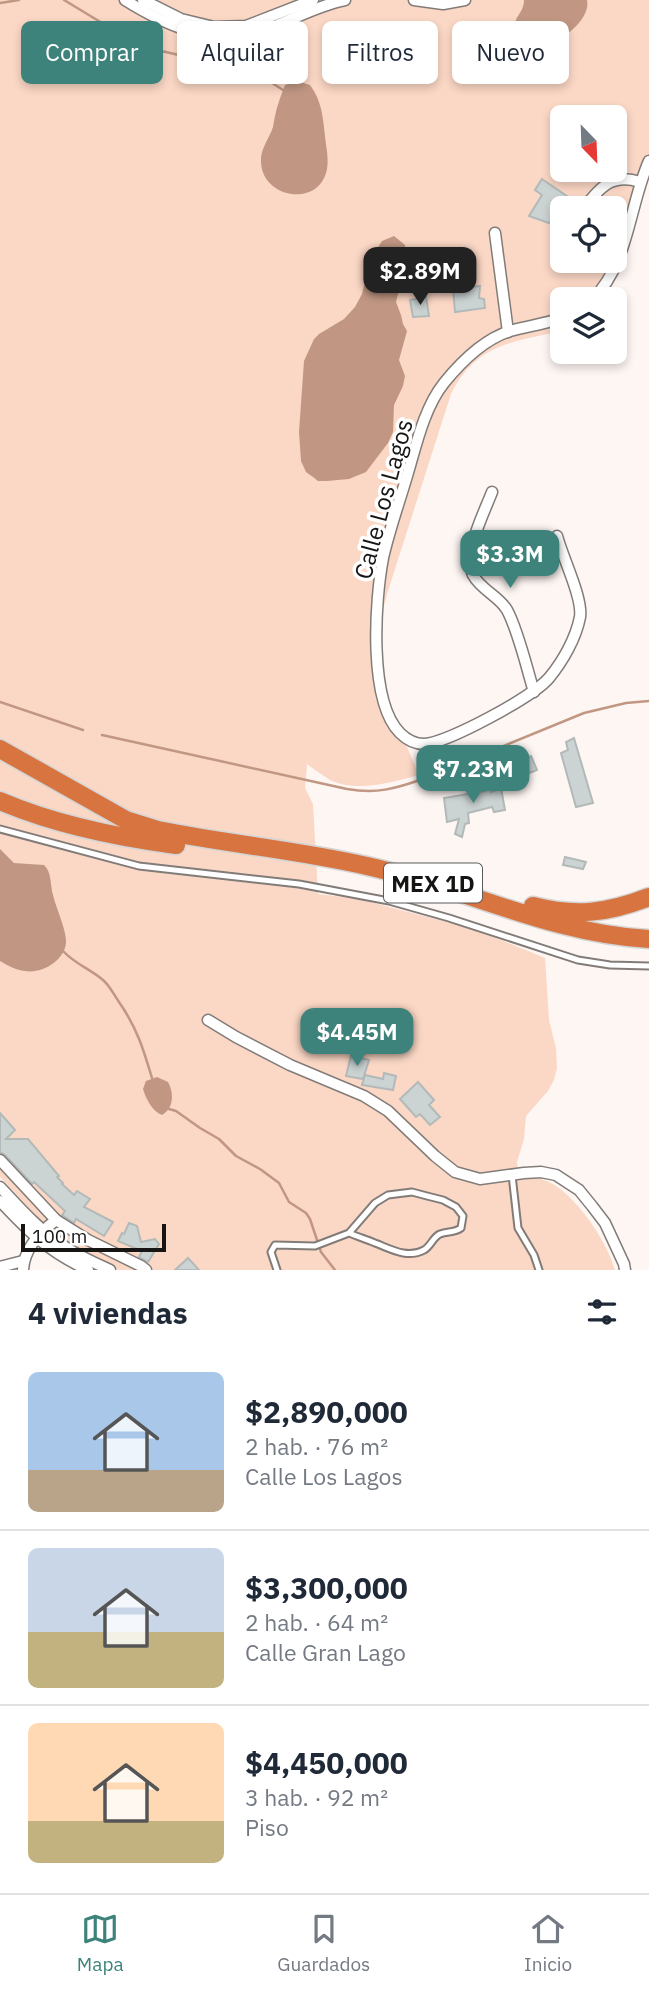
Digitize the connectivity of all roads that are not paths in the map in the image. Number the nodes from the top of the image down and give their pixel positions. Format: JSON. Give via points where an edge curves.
{"nodes":[{"id":1,"x":125,"y":0,"type":"edge"},
{"id":2,"x":143,"y":0,"type":"edge"},
{"id":3,"x":313,"y":0,"type":"edge"},
{"id":4,"x":345,"y":0,"type":"edge"},
{"id":5,"x":414,"y":0,"type":"edge"},
{"id":6,"x":465,"y":0,"type":"edge"},
{"id":7,"x":168,"y":19,"type":"junction"},
{"id":8,"x":649,"y":161,"type":"edge"},
{"id":9,"x":640,"y":182,"type":"junction"},
{"id":10,"x":594,"y":196,"type":"edge"},
{"id":11,"x":495,"y":233,"type":"dead end"},
{"id":12,"x":604,"y":287,"type":"edge"},
{"id":13,"x":550,"y":321,"type":"edge"},
{"id":14,"x":508,"y":332,"type":"junction"},
{"id":15,"x":492,"y":492,"type":"dead end"},
{"id":16,"x":557,"y":536,"type":"dead end"},
{"id":17,"x":534,"y":692,"type":"junction"},
{"id":18,"x":0,"y":739,"type":"edge"},
{"id":19,"x":0,"y":749,"type":"edge"},
{"id":20,"x":0,"y":801,"type":"edge"},
{"id":21,"x":0,"y":810,"type":"edge"},
{"id":22,"x":0,"y":828,"type":"edge"},
{"id":23,"x":215,"y":846,"type":"junction"},
{"id":24,"x":649,"y":897,"type":"edge"},
{"id":25,"x":489,"y":901,"type":"junction"},
{"id":26,"x":649,"y":942,"type":"edge"},
{"id":27,"x":649,"y":966,"type":"edge"},
{"id":28,"x":208,"y":1020,"type":"dead end"},
{"id":29,"x":0,"y":1160,"type":"edge"},
{"id":30,"x":512,"y":1175,"type":"junction"},
{"id":31,"x":0,"y":1187,"type":"edge"},
{"id":32,"x":0,"y":1202,"type":"edge"},
{"id":33,"x":56,"y":1220,"type":"junction"},
{"id":34,"x":349,"y":1233,"type":"junction"},
{"id":35,"x":39,"y":1234,"type":"junction"},
{"id":36,"x":23,"y":1266,"type":"edge"},
{"id":37,"x":0,"y":1267,"type":"edge"},
{"id":38,"x":88,"y":1270,"type":"edge"},
{"id":39,"x":110,"y":1270,"type":"edge"},
{"id":40,"x":146,"y":1270,"type":"edge"},
{"id":41,"x":277,"y":1270,"type":"edge"},
{"id":42,"x":540,"y":1270,"type":"edge"},
{"id":43,"x":625,"y":1270,"type":"edge"}],
"edges":[{"from":1,"to":7,"type":"street"},
{"from":2,"to":7,"type":"street"},
{"from":3,"to":7,"type":"street","via":[[246,26],[214,27]]},
{"from":4,"to":7,"type":"street","via":[[239,36],[205,35]]},
{"from":5,"to":6,"type":"street","via":[[443,4]]},
{"from":8,"to":9,"type":"street"},
{"from":9,"to":10,"type":"street","via":[[623,178],[609,182]]},
{"from":9,"to":12,"type":"street","via":[[622,249]]},
{"from":11,"to":14,"type":"street"},
{"from":13,"to":14,"type":"street","name":"Calle Los Lagos"},
{"from":14,"to":17,"type":"street","name":"Calle Los Lagos","via":[[463,363],[430,407],[383,558],[375,636],[390,719],[412,743],[441,740]]},
{"from":15,"to":17,"type":"street","via":[[471,550],[473,575],[506,609]]},
{"from":16,"to":17,"type":"street","name":"Calle Los Lagos","via":[[581,613],[574,638],[550,677]]},
{"from":18,"to":23,"type":"highway","via":[[129,812]]},
{"from":19,"to":23,"type":"highway","number":"MEX 1D","via":[[126,820]]},
{"from":20,"to":23,"type":"highway","number":"MEX 1D","via":[[94,831]]},
{"from":21,"to":23,"type":"highway","via":[[107,842],[157,849]]},
{"from":22,"to":27,"type":"lane","via":[[139,866],[299,884],[389,901],[578,960]]},
{"from":23,"to":25,"type":"highway","number":"MEX 1D","via":[[299,853],[368,866]]},
{"from":23,"to":26,"type":"highway","number":"MEX 1D","via":[[366,874],[593,938]]},
{"from":24,"to":25,"type":"highway","via":[[611,909],[576,913]]},
{"from":25,"to":26,"type":"highway","number":"MEX 1D","via":[[578,930]]},
{"from":28,"to":30,"type":"street","via":[[290,1065],[364,1096],[388,1111],[456,1172],[480,1179]]},
{"from":29,"to":33,"type":"street"},
{"from":30,"to":42,"type":"lane","via":[[518,1228]]},
{"from":30,"to":43,"type":"street","via":[[556,1175],[579,1190],[605,1223]]},
{"from":31,"to":35,"type":"street"},
{"from":32,"to":35,"type":"street"},
{"from":33,"to":35,"type":"street"},
{"from":33,"to":40,"type":"street"},
{"from":34,"to":34,"type":"lane","via":[[405,1254],[428,1247],[438,1235],[457,1231],[463,1216],[443,1200],[412,1192],[388,1195]]},
{"from":34,"to":41,"type":"lane","via":[[315,1245],[275,1245],[271,1252]]},
{"from":35,"to":36,"type":"street"},
{"from":35,"to":38,"type":"street","via":[[60,1256]]},
{"from":35,"to":39,"type":"street"},
{"from":36,"to":37,"type":"street"}]}
